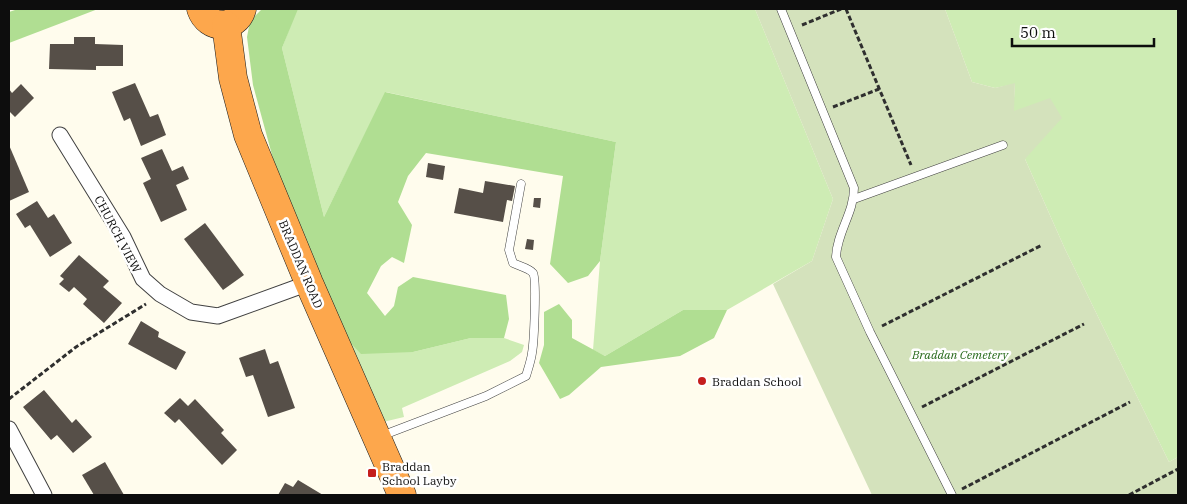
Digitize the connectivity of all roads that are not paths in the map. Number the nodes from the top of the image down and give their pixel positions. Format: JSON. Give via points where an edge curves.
{"nodes":[{"id":1,"x":201,"y":9,"type":"edge"},
{"id":2,"x":781,"y":9,"type":"edge"},
{"id":3,"x":234,"y":17,"type":"edge"},
{"id":4,"x":60,"y":135,"type":"dead end"},
{"id":5,"x":1003,"y":145,"type":"dead end"},
{"id":6,"x":521,"y":184,"type":"dead end"},
{"id":7,"x":854,"y":199,"type":"junction"},
{"id":8,"x":309,"y":283,"type":"junction"},
{"id":9,"x":9,"y":429,"type":"edge"},
{"id":10,"x":376,"y":438,"type":"junction"},
{"id":11,"x":44,"y":495,"type":"edge"},
{"id":12,"x":402,"y":495,"type":"edge"},
{"id":13,"x":952,"y":495,"type":"edge"}],
"edges":[{"from":1,"to":3,"type":"highway","via":[[208,20],[217,25]]},
{"from":2,"to":7,"type":"lane","via":[[854,188]]},
{"from":3,"to":8,"type":"highway","name":"BRADDAN ROAD","via":[[233,78],[248,135]]},
{"from":4,"to":8,"type":"street","name":"CHURCH VIEW","via":[[123,237],[143,279],[160,294],[191,312],[218,316]]},
{"from":5,"to":7,"type":"lane"},
{"from":6,"to":10,"type":"lane","via":[[509,250],[513,262],[531,271],[537,284],[532,355],[526,376],[486,396]]},
{"from":7,"to":13,"type":"lane","via":[[836,243],[836,257]]},
{"from":8,"to":10,"type":"highway","name":"BRADDAN ROAD"},
{"from":9,"to":11,"type":"street"},
{"from":10,"to":12,"type":"highway","name":"BRADDAN ROAD"}]}
